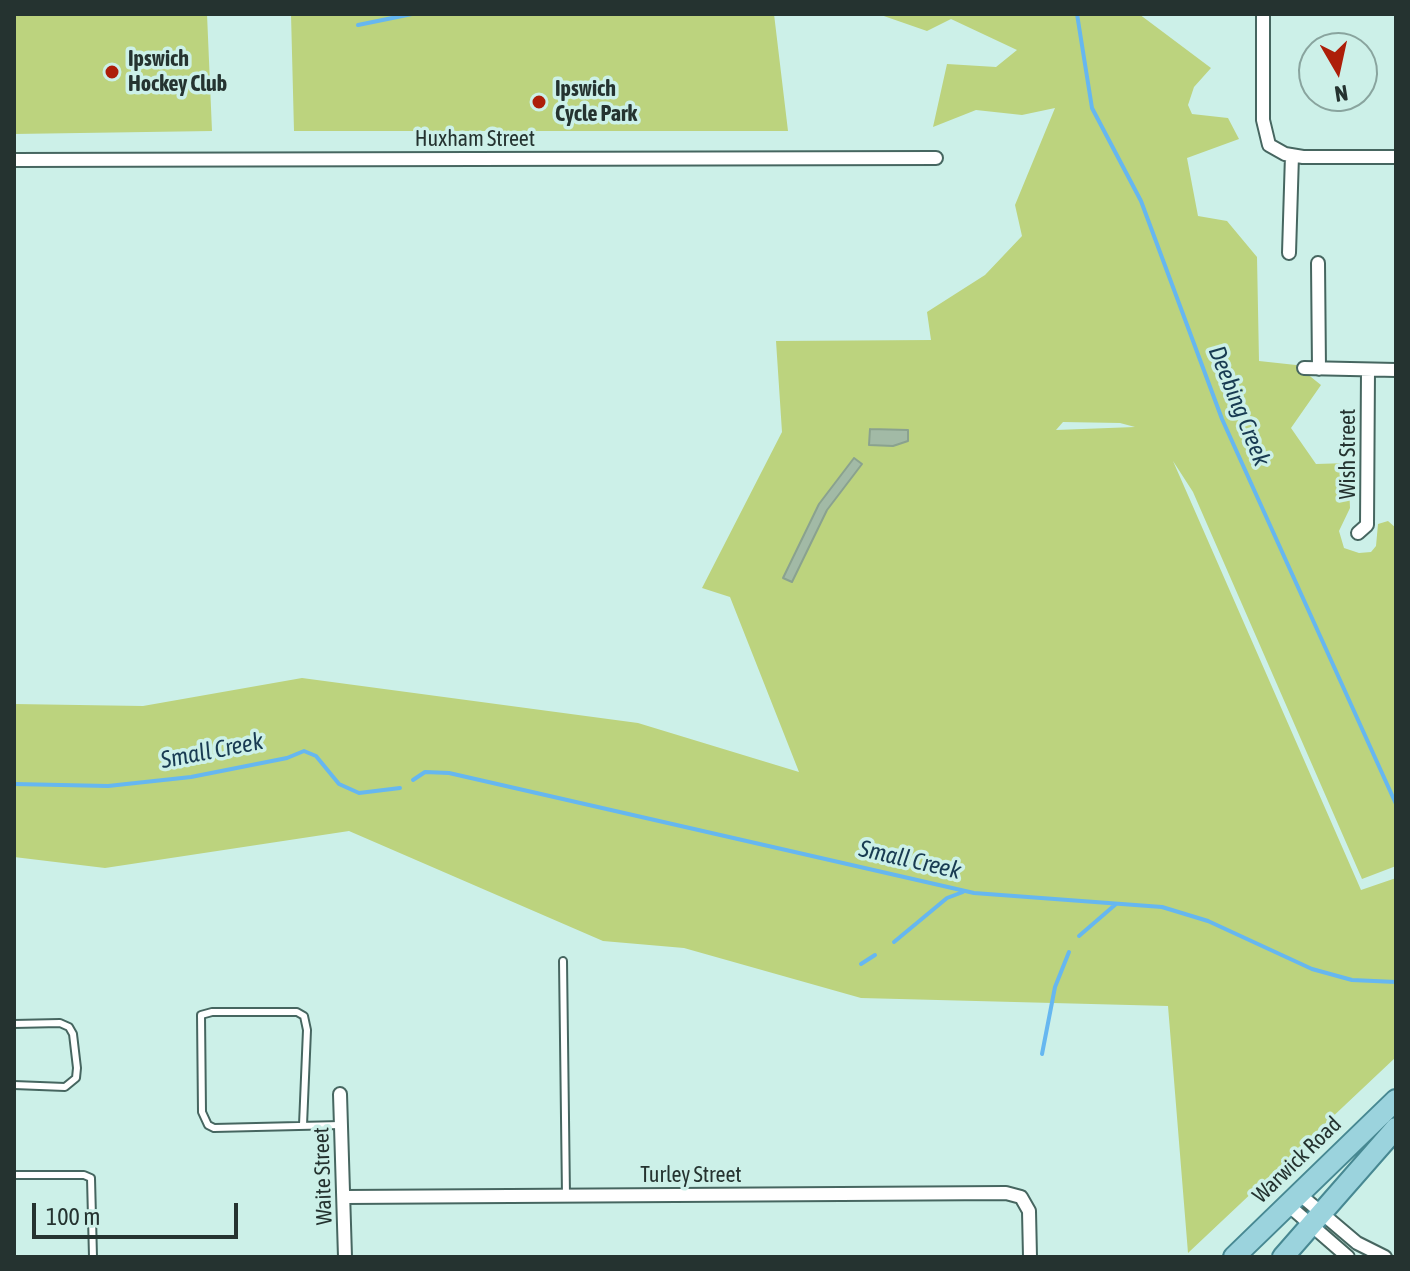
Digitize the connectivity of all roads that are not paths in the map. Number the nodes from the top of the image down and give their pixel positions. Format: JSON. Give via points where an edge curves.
{"nodes":[{"id":1,"x":1263,"y":14,"type":"edge"},
{"id":2,"x":1292,"y":155,"type":"junction"},
{"id":3,"x":1396,"y":157,"type":"edge"},
{"id":4,"x":936,"y":158,"type":"dead end"},
{"id":5,"x":14,"y":160,"type":"edge"},
{"id":6,"x":1289,"y":253,"type":"dead end"},
{"id":7,"x":1318,"y":263,"type":"dead end"},
{"id":8,"x":1304,"y":368,"type":"dead end"},
{"id":9,"x":1319,"y":369,"type":"junction"},
{"id":10,"x":1368,"y":370,"type":"junction"},
{"id":11,"x":1396,"y":370,"type":"edge"},
{"id":12,"x":1358,"y":533,"type":"dead end"},
{"id":13,"x":563,"y":961,"type":"dead end"},
{"id":14,"x":14,"y":1024,"type":"edge"},
{"id":15,"x":14,"y":1085,"type":"edge"},
{"id":16,"x":340,"y":1094,"type":"dead end"},
{"id":17,"x":1396,"y":1100,"type":"edge"},
{"id":18,"x":303,"y":1125,"type":"junction"},
{"id":19,"x":341,"y":1125,"type":"junction"},
{"id":20,"x":1396,"y":1128,"type":"edge"},
{"id":21,"x":14,"y":1175,"type":"edge"},
{"id":22,"x":566,"y":1196,"type":"junction"},
{"id":23,"x":345,"y":1197,"type":"junction"},
{"id":24,"x":1292,"y":1198,"type":"junction"},
{"id":25,"x":1317,"y":1220,"type":"junction"},
{"id":26,"x":93,"y":1257,"type":"edge"},
{"id":27,"x":345,"y":1257,"type":"edge"},
{"id":28,"x":1030,"y":1257,"type":"edge"},
{"id":29,"x":1234,"y":1257,"type":"edge"},
{"id":30,"x":1283,"y":1257,"type":"edge"},
{"id":31,"x":1348,"y":1257,"type":"edge"},
{"id":32,"x":1385,"y":1257,"type":"edge"}],
"edges":[{"from":1,"to":2,"type":"street","via":[[1265,135],[1269,145]]},
{"from":2,"to":3,"type":"street"},
{"from":2,"to":6,"type":"street"},
{"from":4,"to":5,"type":"street","name":"Huxham Street"},
{"from":7,"to":9,"type":"street"},
{"from":8,"to":9,"type":"street"},
{"from":9,"to":10,"type":"street"},
{"from":10,"to":11,"type":"street"},
{"from":10,"to":12,"type":"street","name":"Wish Street","via":[[1367,525]]},
{"from":13,"to":22,"type":"lane"},
{"from":14,"to":15,"type":"lane","via":[[69,1027],[77,1068],[76,1078],[65,1087]]},
{"from":16,"to":19,"type":"street","name":"Waite Street"},
{"from":17,"to":24,"type":"main road","name":"Warwick Road"},
{"from":18,"to":18,"type":"lane","via":[[208,1125],[202,1112],[201,1015],[304,1016]]},
{"from":18,"to":19,"type":"lane"},
{"from":19,"to":23,"type":"street","name":"Waite Street"},
{"from":20,"to":25,"type":"main road"},
{"from":21,"to":26,"type":"lane","via":[[91,1178]]},
{"from":22,"to":23,"type":"street","name":"Turley Street"},
{"from":22,"to":28,"type":"street","name":"Turley Street","via":[[1006,1193],[1021,1197],[1029,1211]]},
{"from":23,"to":27,"type":"street","name":"Waite Street"},
{"from":24,"to":25,"type":"street"},
{"from":24,"to":29,"type":"main road","name":"Warwick Road"},
{"from":25,"to":30,"type":"main road"},
{"from":25,"to":31,"type":"street"},
{"from":25,"to":32,"type":"street"}]}
